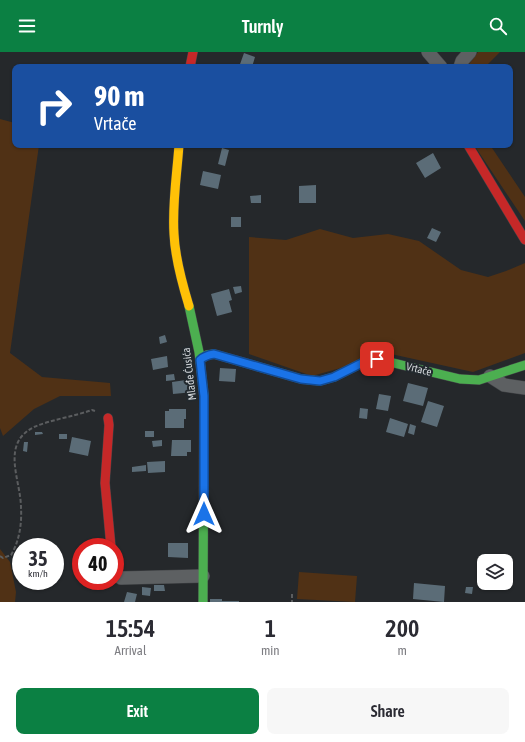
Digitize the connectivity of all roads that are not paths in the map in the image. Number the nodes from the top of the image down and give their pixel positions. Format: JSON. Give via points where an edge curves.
{"nodes":[{"id":1,"x":193,"y":52,"type":"edge"},
{"id":2,"x":428,"y":52,"type":"edge"},
{"id":3,"x":470,"y":52,"type":"edge"},
{"id":4,"x":191,"y":64,"type":"edge"},
{"id":5,"x":438,"y":64,"type":"edge"},
{"id":6,"x":461,"y":64,"type":"edge"},
{"id":7,"x":179,"y":148,"type":"edge"},
{"id":8,"x":470,"y":148,"type":"edge"},
{"id":9,"x":525,"y":240,"type":"edge"},
{"id":10,"x":200,"y":360,"type":"junction"},
{"id":11,"x":525,"y":365,"type":"edge"},
{"id":12,"x":490,"y":376,"type":"junction"},
{"id":13,"x":525,"y":388,"type":"edge"},
{"id":14,"x":108,"y":418,"type":"road end"},
{"id":15,"x":110,"y":538,"type":"edge"},
{"id":16,"x":203,"y":576,"type":"junction"},
{"id":17,"x":124,"y":578,"type":"edge"},
{"id":18,"x":203,"y":602,"type":"edge"}],
"edges":[{"from":1,"to":4,"type":"street"},
{"from":2,"to":5,"type":"street"},
{"from":3,"to":6,"type":"street"},
{"from":7,"to":10,"type":"street","name":"Mlađe Ćusića","via":[[174,215],[175,245]]},
{"from":8,"to":9,"type":"street"},
{"from":10,"to":12,"type":"street","name":"Vrtače","via":[[214,354],[301,379],[320,381],[368,360],[377,359],[460,379],[479,380]]},
{"from":10,"to":16,"type":"street","name":"Mlađe Ćusića","via":[[204,396]]},
{"from":11,"to":12,"type":"street","name":"Vrtače"},
{"from":12,"to":13,"type":"street","via":[[504,385]]},
{"from":14,"to":15,"type":"street","via":[[105,483]]},
{"from":16,"to":17,"type":"street"},
{"from":16,"to":18,"type":"street","name":"Mlađe Ćusića"}]}
